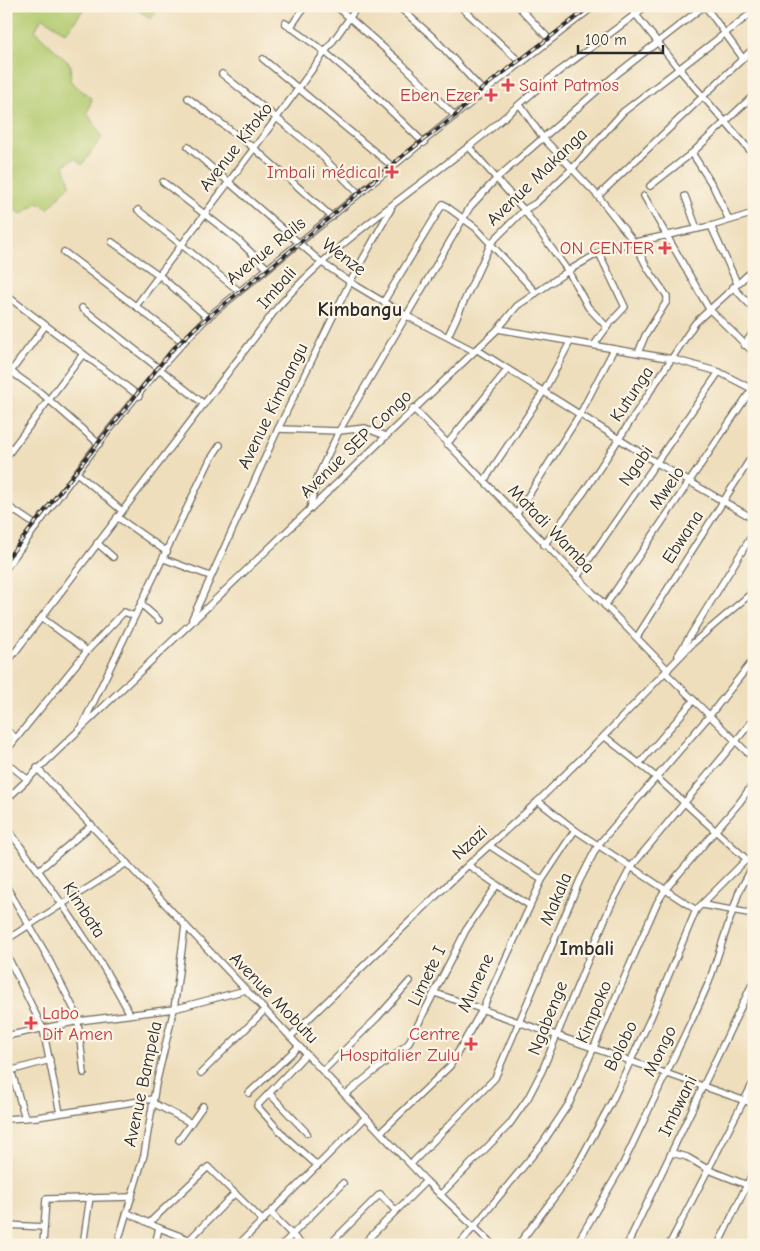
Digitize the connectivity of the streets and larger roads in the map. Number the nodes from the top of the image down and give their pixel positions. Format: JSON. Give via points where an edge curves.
{"nodes":[{"id":1,"x":305,"y":6,"type":"edge"},
{"id":2,"x":336,"y":6,"type":"edge"},
{"id":3,"x":358,"y":6,"type":"edge"},
{"id":4,"x":398,"y":6,"type":"edge"},
{"id":5,"x":460,"y":6,"type":"edge"},
{"id":6,"x":518,"y":6,"type":"edge"},
{"id":7,"x":629,"y":6,"type":"edge"},
{"id":8,"x":646,"y":6,"type":"edge"},
{"id":9,"x":704,"y":6,"type":"edge"},
{"id":10,"x":590,"y":7,"type":"edge"},
{"id":11,"x":754,"y":11,"type":"edge"},
{"id":12,"x":635,"y":14,"type":"junction"},
{"id":13,"x":349,"y":19,"type":"junction"},
{"id":14,"x":284,"y":23,"type":"dead end"},
{"id":15,"x":290,"y":28,"type":"junction"},
{"id":16,"x":725,"y":34,"type":"junction"},
{"id":17,"x":550,"y":40,"type":"junction"},
{"id":18,"x":657,"y":41,"type":"junction"},
{"id":19,"x":754,"y":48,"type":"edge"},
{"id":20,"x":325,"y":52,"type":"junction"},
{"id":21,"x":742,"y":57,"type":"junction"},
{"id":22,"x":263,"y":60,"type":"dead end"},
{"id":23,"x":520,"y":63,"type":"junction"},
{"id":24,"x":679,"y":69,"type":"junction"},
{"id":25,"x":222,"y":74,"type":"dead end"},
{"id":26,"x":300,"y":89,"type":"junction"},
{"id":27,"x":484,"y":92,"type":"junction"},
{"id":28,"x":754,"y":95,"type":"edge"},
{"id":29,"x":703,"y":96,"type":"junction"},
{"id":30,"x":188,"y":98,"type":"dead end"},
{"id":31,"x":520,"y":104,"type":"junction"},
{"id":32,"x":455,"y":116,"type":"junction"},
{"id":33,"x":277,"y":120,"type":"junction"},
{"id":34,"x":727,"y":122,"type":"junction"},
{"id":35,"x":544,"y":138,"type":"junction"},
{"id":36,"x":424,"y":143,"type":"junction"},
{"id":37,"x":188,"y":147,"type":"dead end"},
{"id":38,"x":469,"y":147,"type":"junction"},
{"id":39,"x":255,"y":149,"type":"junction"},
{"id":40,"x":753,"y":152,"type":"edge"},
{"id":41,"x":692,"y":153,"type":"junction"},
{"id":42,"x":393,"y":167,"type":"junction"},
{"id":43,"x":572,"y":169,"type":"junction"},
{"id":44,"x":497,"y":178,"type":"junction"},
{"id":45,"x":163,"y":182,"type":"dead end"},
{"id":46,"x":231,"y":182,"type":"junction"},
{"id":47,"x":650,"y":186,"type":"dead end"},
{"id":48,"x":359,"y":194,"type":"junction"},
{"id":49,"x":598,"y":196,"type":"junction"},
{"id":50,"x":644,"y":196,"type":"dead end"},
{"id":51,"x":686,"y":196,"type":"dead end"},
{"id":52,"x":392,"y":207,"type":"junction"},
{"id":53,"x":138,"y":210,"type":"dead end"},
{"id":54,"x":524,"y":210,"type":"junction"},
{"id":55,"x":202,"y":214,"type":"junction"},
{"id":56,"x":754,"y":214,"type":"edge"},
{"id":57,"x":332,"y":217,"type":"junction"},
{"id":58,"x":463,"y":217,"type":"junction"},
{"id":59,"x":729,"y":220,"type":"junction"},
{"id":60,"x":711,"y":226,"type":"junction"},
{"id":61,"x":697,"y":228,"type":"junction"},
{"id":62,"x":666,"y":234,"type":"junction"},
{"id":63,"x":112,"y":242,"type":"dead end"},
{"id":64,"x":301,"y":242,"type":"junction"},
{"id":65,"x":634,"y":242,"type":"junction"},
{"id":66,"x":491,"y":243,"type":"junction"},
{"id":67,"x":180,"y":246,"type":"junction"},
{"id":68,"x":64,"y":252,"type":"dead end"},
{"id":69,"x":599,"y":253,"type":"junction"},
{"id":70,"x":321,"y":262,"type":"junction"},
{"id":71,"x":267,"y":268,"type":"junction"},
{"id":72,"x":754,"y":269,"type":"edge"},
{"id":73,"x":568,"y":271,"type":"junction"},
{"id":74,"x":159,"y":274,"type":"junction"},
{"id":75,"x":350,"y":282,"type":"junction"},
{"id":76,"x":735,"y":285,"type":"junction"},
{"id":77,"x":239,"y":291,"type":"junction"},
{"id":78,"x":536,"y":293,"type":"junction"},
{"id":79,"x":7,"y":296,"type":"edge"},
{"id":80,"x":384,"y":301,"type":"junction"},
{"id":81,"x":136,"y":306,"type":"junction"},
{"id":82,"x":82,"y":308,"type":"dead end"},
{"id":83,"x":709,"y":309,"type":"junction"},
{"id":84,"x":754,"y":309,"type":"edge"},
{"id":85,"x":407,"y":316,"type":"junction"},
{"id":86,"x":208,"y":318,"type":"junction"},
{"id":87,"x":45,"y":326,"type":"junction"},
{"id":88,"x":607,"y":327,"type":"junction"},
{"id":89,"x":498,"y":328,"type":"junction"},
{"id":90,"x":754,"y":331,"type":"edge"},
{"id":91,"x":448,"y":336,"type":"junction"},
{"id":92,"x":183,"y":342,"type":"junction"},
{"id":93,"x":570,"y":342,"type":"junction"},
{"id":94,"x":594,"y":345,"type":"junction"},
{"id":95,"x":744,"y":345,"type":"junction"},
{"id":96,"x":614,"y":349,"type":"junction"},
{"id":97,"x":475,"y":350,"type":"junction"},
{"id":98,"x":638,"y":353,"type":"junction"},
{"id":99,"x":83,"y":354,"type":"junction"},
{"id":100,"x":754,"y":354,"type":"edge"},
{"id":101,"x":673,"y":359,"type":"junction"},
{"id":102,"x":162,"y":369,"type":"junction"},
{"id":103,"x":9,"y":370,"type":"edge"},
{"id":104,"x":507,"y":370,"type":"junction"},
{"id":105,"x":719,"y":372,"type":"junction"},
{"id":106,"x":6,"y":378,"type":"edge"},
{"id":107,"x":753,"y":388,"type":"edge"},
{"id":108,"x":544,"y":391,"type":"junction"},
{"id":109,"x":139,"y":396,"type":"junction"},
{"id":110,"x":50,"y":401,"type":"junction"},
{"id":111,"x":204,"y":404,"type":"junction"},
{"id":112,"x":413,"y":408,"type":"junction"},
{"id":113,"x":580,"y":414,"type":"junction"},
{"id":114,"x":278,"y":429,"type":"junction"},
{"id":115,"x":339,"y":431,"type":"junction"},
{"id":116,"x":386,"y":436,"type":"junction"},
{"id":117,"x":619,"y":440,"type":"junction"},
{"id":118,"x":100,"y":444,"type":"junction"},
{"id":119,"x":447,"y":444,"type":"junction"},
{"id":120,"x":220,"y":445,"type":"dead end"},
{"id":121,"x":754,"y":453,"type":"edge"},
{"id":122,"x":6,"y":457,"type":"edge"},
{"id":123,"x":657,"y":463,"type":"junction"},
{"id":124,"x":77,"y":473,"type":"junction"},
{"id":125,"x":484,"y":481,"type":"junction"},
{"id":126,"x":690,"y":481,"type":"junction"},
{"id":127,"x":724,"y":502,"type":"junction"},
{"id":128,"x":6,"y":505,"type":"edge"},
{"id":129,"x":310,"y":509,"type":"junction"},
{"id":130,"x":121,"y":510,"type":"junction"},
{"id":131,"x":516,"y":515,"type":"junction"},
{"id":132,"x":117,"y":517,"type":"junction"},
{"id":133,"x":754,"y":519,"type":"edge"},
{"id":134,"x":37,"y":526,"type":"junction"},
{"id":135,"x":754,"y":532,"type":"edge"},
{"id":136,"x":97,"y":543,"type":"junction"},
{"id":137,"x":544,"y":545,"type":"junction"},
{"id":138,"x":167,"y":552,"type":"junction"},
{"id":139,"x":114,"y":558,"type":"dead end"},
{"id":140,"x":164,"y":559,"type":"junction"},
{"id":141,"x":6,"y":568,"type":"edge"},
{"id":142,"x":210,"y":576,"type":"junction"},
{"id":143,"x":577,"y":576,"type":"junction"},
{"id":144,"x":753,"y":595,"type":"edge"},
{"id":145,"x":141,"y":604,"type":"junction"},
{"id":146,"x":605,"y":606,"type":"junction"},
{"id":147,"x":135,"y":616,"type":"junction"},
{"id":148,"x":42,"y":618,"type":"junction"},
{"id":149,"x":159,"y":620,"type":"dead end"},
{"id":150,"x":191,"y":622,"type":"junction"},
{"id":151,"x":637,"y":637,"type":"junction"},
{"id":152,"x":87,"y":651,"type":"junction"},
{"id":153,"x":754,"y":659,"type":"edge"},
{"id":154,"x":675,"y":661,"type":"junction"},
{"id":155,"x":6,"y":664,"type":"edge"},
{"id":156,"x":667,"y":672,"type":"junction"},
{"id":157,"x":694,"y":700,"type":"junction"},
{"id":158,"x":710,"y":715,"type":"junction"},
{"id":159,"x":754,"y":719,"type":"edge"},
{"id":160,"x":82,"y":726,"type":"junction"},
{"id":161,"x":6,"y":730,"type":"edge"},
{"id":162,"x":604,"y":736,"type":"junction"},
{"id":163,"x":16,"y":738,"type":"junction"},
{"id":164,"x":736,"y":741,"type":"junction"},
{"id":165,"x":6,"y":751,"type":"edge"},
{"id":166,"x":754,"y":759,"type":"edge"},
{"id":167,"x":6,"y":762,"type":"edge"},
{"id":168,"x":639,"y":764,"type":"junction"},
{"id":169,"x":37,"y":768,"type":"junction"},
{"id":170,"x":656,"y":777,"type":"junction"},
{"id":171,"x":27,"y":778,"type":"junction"},
{"id":172,"x":754,"y":782,"type":"edge"},
{"id":173,"x":6,"y":800,"type":"edge"},
{"id":174,"x":538,"y":800,"type":"junction"},
{"id":175,"x":685,"y":803,"type":"junction"},
{"id":176,"x":92,"y":826,"type":"junction"},
{"id":177,"x":6,"y":827,"type":"edge"},
{"id":178,"x":575,"y":830,"type":"junction"},
{"id":179,"x":715,"y":831,"type":"junction"},
{"id":180,"x":598,"y":845,"type":"junction"},
{"id":181,"x":490,"y":846,"type":"junction"},
{"id":182,"x":746,"y":860,"type":"junction"},
{"id":183,"x":127,"y":863,"type":"junction"},
{"id":184,"x":468,"y":865,"type":"junction"},
{"id":185,"x":753,"y":865,"type":"edge"},
{"id":186,"x":631,"y":867,"type":"junction"},
{"id":187,"x":39,"y":870,"type":"junction"},
{"id":188,"x":542,"y":880,"type":"junction"},
{"id":189,"x":6,"y":886,"type":"edge"},
{"id":190,"x":497,"y":886,"type":"junction"},
{"id":191,"x":665,"y":890,"type":"junction"},
{"id":192,"x":62,"y":904,"type":"junction"},
{"id":193,"x":530,"y":905,"type":"junction"},
{"id":194,"x":703,"y":905,"type":"junction"},
{"id":195,"x":696,"y":910,"type":"junction"},
{"id":196,"x":731,"y":912,"type":"junction"},
{"id":197,"x":754,"y":914,"type":"edge"},
{"id":198,"x":29,"y":924,"type":"junction"},
{"id":199,"x":185,"y":926,"type":"junction"},
{"id":200,"x":6,"y":940,"type":"edge"},
{"id":201,"x":6,"y":953,"type":"edge"},
{"id":202,"x":754,"y":980,"type":"edge"},
{"id":203,"x":410,"y":981,"type":"dead end"},
{"id":204,"x":246,"y":990,"type":"junction"},
{"id":205,"x":435,"y":993,"type":"junction"},
{"id":206,"x":174,"y":1009,"type":"junction"},
{"id":207,"x":265,"y":1010,"type":"junction"},
{"id":208,"x":482,"y":1010,"type":"junction"},
{"id":209,"x":130,"y":1014,"type":"junction"},
{"id":210,"x":79,"y":1021,"type":"junction"},
{"id":211,"x":520,"y":1024,"type":"junction"},
{"id":212,"x":43,"y":1029,"type":"junction"},
{"id":213,"x":6,"y":1036,"type":"edge"},
{"id":214,"x":556,"y":1036,"type":"junction"},
{"id":215,"x":290,"y":1037,"type":"junction"},
{"id":216,"x":299,"y":1046,"type":"junction"},
{"id":217,"x":594,"y":1049,"type":"junction"},
{"id":218,"x":6,"y":1052,"type":"edge"},
{"id":219,"x":306,"y":1054,"type":"junction"},
{"id":220,"x":50,"y":1060,"type":"junction"},
{"id":221,"x":630,"y":1062,"type":"junction"},
{"id":222,"x":9,"y":1071,"type":"edge"},
{"id":223,"x":323,"y":1071,"type":"junction"},
{"id":224,"x":84,"y":1073,"type":"dead end"},
{"id":225,"x":201,"y":1073,"type":"dead end"},
{"id":226,"x":666,"y":1073,"type":"junction"},
{"id":227,"x":754,"y":1081,"type":"edge"},
{"id":228,"x":704,"y":1088,"type":"junction"},
{"id":229,"x":249,"y":1093,"type":"dead end"},
{"id":230,"x":269,"y":1093,"type":"junction"},
{"id":231,"x":346,"y":1094,"type":"junction"},
{"id":232,"x":153,"y":1101,"type":"junction"},
{"id":233,"x":744,"y":1101,"type":"junction"},
{"id":234,"x":754,"y":1104,"type":"edge"},
{"id":235,"x":204,"y":1106,"type":"dead end"},
{"id":236,"x":60,"y":1113,"type":"junction"},
{"id":237,"x":366,"y":1117,"type":"junction"},
{"id":238,"x":25,"y":1118,"type":"junction"},
{"id":239,"x":6,"y":1119,"type":"edge"},
{"id":240,"x":191,"y":1123,"type":"junction"},
{"id":241,"x":381,"y":1132,"type":"junction"},
{"id":242,"x":307,"y":1133,"type":"dead end"},
{"id":243,"x":179,"y":1140,"type":"dead end"},
{"id":244,"x":672,"y":1153,"type":"junction"},
{"id":245,"x":411,"y":1164,"type":"junction"},
{"id":246,"x":318,"y":1166,"type":"junction"},
{"id":247,"x":709,"y":1170,"type":"junction"},
{"id":248,"x":754,"y":1170,"type":"edge"},
{"id":249,"x":426,"y":1182,"type":"junction"},
{"id":250,"x":343,"y":1183,"type":"dead end"},
{"id":251,"x":747,"y":1185,"type":"junction"},
{"id":252,"x":236,"y":1193,"type":"junction"},
{"id":253,"x":440,"y":1195,"type":"junction"},
{"id":254,"x":90,"y":1197,"type":"junction"},
{"id":255,"x":132,"y":1197,"type":"junction"},
{"id":256,"x":396,"y":1211,"type":"junction"},
{"id":257,"x":128,"y":1213,"type":"junction"},
{"id":258,"x":271,"y":1213,"type":"junction"},
{"id":259,"x":263,"y":1221,"type":"junction"},
{"id":260,"x":149,"y":1223,"type":"junction"},
{"id":261,"x":6,"y":1225,"type":"edge"},
{"id":262,"x":472,"y":1226,"type":"junction"},
{"id":263,"x":44,"y":1227,"type":"junction"},
{"id":264,"x":159,"y":1228,"type":"junction"},
{"id":265,"x":292,"y":1235,"type":"junction"},
{"id":266,"x":190,"y":1239,"type":"junction"},
{"id":267,"x":44,"y":1245,"type":"edge"},
{"id":268,"x":84,"y":1245,"type":"edge"},
{"id":269,"x":117,"y":1245,"type":"edge"},
{"id":270,"x":155,"y":1245,"type":"edge"},
{"id":271,"x":204,"y":1245,"type":"edge"},
{"id":272,"x":238,"y":1245,"type":"edge"},
{"id":273,"x":282,"y":1245,"type":"edge"},
{"id":274,"x":302,"y":1245,"type":"edge"},
{"id":275,"x":329,"y":1245,"type":"edge"},
{"id":276,"x":362,"y":1245,"type":"edge"},
{"id":277,"x":459,"y":1245,"type":"edge"},
{"id":278,"x":493,"y":1245,"type":"edge"},
{"id":279,"x":518,"y":1245,"type":"edge"},
{"id":280,"x":576,"y":1245,"type":"edge"},
{"id":281,"x":627,"y":1245,"type":"edge"},
{"id":282,"x":669,"y":1245,"type":"edge"},
{"id":283,"x":718,"y":1245,"type":"edge"}],
"edges":[{"from":1,"to":15,"type":"street"},
{"from":2,"to":13,"type":"street"},
{"from":3,"to":13,"type":"street","name":"Avenue Kitoko"},
{"from":4,"to":27,"type":"street","via":[[434,38]]},
{"from":5,"to":23,"type":"street"},
{"from":6,"to":17,"type":"street"},
{"from":7,"to":12,"type":"street"},
{"from":8,"to":12,"type":"street","name":"Imbali"},
{"from":9,"to":16,"type":"street"},
{"from":9,"to":18,"type":"street"},
{"from":10,"to":17,"type":"street","name":"Avenue Rails"},
{"from":11,"to":16,"type":"street","name":"Avenue Makanga"},
{"from":12,"to":18,"type":"street"},
{"from":12,"to":31,"type":"street","name":"Imbali"},
{"from":13,"to":20,"type":"street","name":"Avenue Kitoko"},
{"from":13,"to":32,"type":"street","via":[[400,62]]},
{"from":14,"to":15,"type":"street"},
{"from":15,"to":20,"type":"street"},
{"from":16,"to":21,"type":"street"},
{"from":16,"to":24,"type":"street","name":"Avenue Makanga"},
{"from":17,"to":23,"type":"street","name":"Avenue Rails"},
{"from":18,"to":24,"type":"street"},
{"from":18,"to":35,"type":"street"},
{"from":19,"to":21,"type":"street"},
{"from":20,"to":26,"type":"street","name":"Avenue Kitoko"},
{"from":20,"to":36,"type":"street"},
{"from":21,"to":29,"type":"street"},
{"from":22,"to":26,"type":"street"},
{"from":23,"to":27,"type":"street","name":"Avenue Rails"},
{"from":24,"to":29,"type":"street"},
{"from":24,"to":43,"type":"street","name":"Avenue Makanga","via":[[616,118]]},
{"from":25,"to":33,"type":"street"},
{"from":26,"to":33,"type":"street","name":"Avenue Kitoko"},
{"from":26,"to":42,"type":"street"},
{"from":27,"to":32,"type":"street","name":"Avenue Rails"},
{"from":28,"to":34,"type":"street"},
{"from":29,"to":34,"type":"street"},
{"from":29,"to":49,"type":"street"},
{"from":30,"to":39,"type":"street"},
{"from":31,"to":35,"type":"street"},
{"from":31,"to":38,"type":"street","name":"Imbali"},
{"from":32,"to":36,"type":"street","name":"Avenue Rails"},
{"from":33,"to":39,"type":"street","name":"Avenue Kitoko"},
{"from":33,"to":48,"type":"street","via":[[314,149]]},
{"from":34,"to":40,"type":"street"},
{"from":34,"to":41,"type":"street"},
{"from":35,"to":43,"type":"street"},
{"from":35,"to":44,"type":"street"},
{"from":36,"to":42,"type":"street","name":"Avenue Rails"},
{"from":37,"to":46,"type":"street","name":"Wenze"},
{"from":38,"to":44,"type":"street"},
{"from":38,"to":52,"type":"street","name":"Imbali"},
{"from":39,"to":46,"type":"street","name":"Avenue Kitoko"},
{"from":39,"to":57,"type":"street"},
{"from":41,"to":47,"type":"street"},
{"from":41,"to":59,"type":"street"},
{"from":42,"to":48,"type":"street","name":"Avenue Rails"},
{"from":43,"to":49,"type":"street"},
{"from":43,"to":54,"type":"street","name":"Avenue Makanga"},
{"from":44,"to":54,"type":"street"},
{"from":44,"to":58,"type":"street"},
{"from":45,"to":55,"type":"street"},
{"from":46,"to":55,"type":"street","name":"Avenue Kitoko"},
{"from":46,"to":64,"type":"street","name":"Wenze"},
{"from":48,"to":57,"type":"street","name":"Avenue Rails"},
{"from":49,"to":65,"type":"street"},
{"from":50,"to":62,"type":"street"},
{"from":51,"to":61,"type":"street"},
{"from":52,"to":70,"type":"street","name":"Imbali","via":[[358,230]]},
{"from":52,"to":75,"type":"street","name":"Avenue Kimbangu"},
{"from":53,"to":67,"type":"street"},
{"from":54,"to":66,"type":"street","name":"Avenue Makanga"},
{"from":54,"to":73,"type":"street"},
{"from":55,"to":67,"type":"street","name":"Avenue Kitoko"},
{"from":55,"to":71,"type":"street","via":[[238,240]]},
{"from":56,"to":59,"type":"street","name":"Avenue SEP Congo"},
{"from":57,"to":64,"type":"street","name":"Avenue Rails"},
{"from":58,"to":66,"type":"street"},
{"from":58,"to":80,"type":"street","via":[[445,204],[442,206]]},
{"from":58,"to":85,"type":"street"},
{"from":59,"to":60,"type":"street","name":"Avenue SEP Congo"},
{"from":60,"to":61,"type":"street","name":"Avenue SEP Congo"},
{"from":60,"to":76,"type":"street"},
{"from":61,"to":62,"type":"street","name":"Avenue SEP Congo"},
{"from":62,"to":65,"type":"street","name":"Avenue SEP Congo"},
{"from":62,"to":83,"type":"street"},
{"from":63,"to":74,"type":"street"},
{"from":64,"to":70,"type":"street","name":"Wenze"},
{"from":64,"to":71,"type":"street","name":"Avenue Rails"},
{"from":65,"to":69,"type":"street","name":"Avenue SEP Congo"},
{"from":65,"to":98,"type":"street","via":[[668,298]]},
{"from":66,"to":78,"type":"street"},
{"from":66,"to":91,"type":"street","name":"Avenue Makanga"},
{"from":67,"to":74,"type":"street","name":"Avenue Kitoko"},
{"from":67,"to":77,"type":"street","via":[[211,266]]},
{"from":68,"to":81,"type":"street"},
{"from":69,"to":73,"type":"street","name":"Avenue SEP Congo"},
{"from":69,"to":88,"type":"street","via":[[625,307]]},
{"from":70,"to":75,"type":"street","name":"Wenze"},
{"from":70,"to":111,"type":"street","name":"Imbali","via":[[277,308]]},
{"from":71,"to":77,"type":"street","name":"Avenue Rails"},
{"from":72,"to":76,"type":"street","name":"Kutunga"},
{"from":73,"to":78,"type":"street","name":"Avenue SEP Congo"},
{"from":73,"to":88,"type":"street","via":[[588,307]]},
{"from":74,"to":81,"type":"street","name":"Avenue Kitoko"},
{"from":74,"to":86,"type":"street"},
{"from":75,"to":80,"type":"street","name":"Wenze"},
{"from":75,"to":114,"type":"street","name":"Avenue Kimbangu"},
{"from":76,"to":83,"type":"street","name":"Kutunga"},
{"from":76,"to":84,"type":"street"},
{"from":77,"to":86,"type":"street","name":"Avenue Rails"},
{"from":78,"to":89,"type":"street","name":"Avenue SEP Congo","via":[[515,308]]},
{"from":79,"to":87,"type":"street"},
{"from":80,"to":85,"type":"street","name":"Wenze"},
{"from":81,"to":92,"type":"street"},
{"from":82,"to":102,"type":"street"},
{"from":83,"to":95,"type":"street"},
{"from":83,"to":101,"type":"street","name":"Kutunga","via":[[695,323]]},
{"from":85,"to":91,"type":"street","name":"Wenze"},
{"from":85,"to":115,"type":"street"},
{"from":86,"to":92,"type":"street","name":"Avenue Rails"},
{"from":87,"to":99,"type":"street"},
{"from":87,"to":103,"type":"street"},
{"from":88,"to":94,"type":"street"},
{"from":89,"to":93,"type":"street"},
{"from":89,"to":97,"type":"street","name":"Avenue SEP Congo"},
{"from":90,"to":95,"type":"street"},
{"from":91,"to":97,"type":"street","name":"Wenze"},
{"from":92,"to":102,"type":"street","name":"Avenue Rails"},
{"from":93,"to":94,"type":"street"},
{"from":93,"to":108,"type":"street"},
{"from":94,"to":96,"type":"street"},
{"from":95,"to":100,"type":"street"},
{"from":96,"to":98,"type":"street"},
{"from":96,"to":113,"type":"street"},
{"from":97,"to":104,"type":"street","name":"Wenze"},
{"from":97,"to":112,"type":"street","name":"Avenue SEP Congo"},
{"from":98,"to":101,"type":"street"},
{"from":99,"to":109,"type":"street"},
{"from":99,"to":110,"type":"street"},
{"from":101,"to":105,"type":"street"},
{"from":101,"to":117,"type":"street","name":"Kutunga"},
{"from":102,"to":109,"type":"street","name":"Avenue Rails"},
{"from":102,"to":111,"type":"street"},
{"from":103,"to":106,"type":"street"},
{"from":103,"to":110,"type":"street"},
{"from":104,"to":108,"type":"street","name":"Wenze"},
{"from":104,"to":119,"type":"street"},
{"from":105,"to":107,"type":"street"},
{"from":105,"to":123,"type":"street","name":"Ngabi"},
{"from":107,"to":126,"type":"street","name":"Mwelo"},
{"from":108,"to":113,"type":"street","name":"Wenze"},
{"from":108,"to":125,"type":"street"},
{"from":109,"to":118,"type":"street","name":"Avenue Rails"},
{"from":110,"to":118,"type":"street"},
{"from":110,"to":122,"type":"street"},
{"from":111,"to":130,"type":"street","name":"Imbali"},
{"from":112,"to":116,"type":"street","name":"Avenue SEP Congo"},
{"from":112,"to":119,"type":"street","name":"Matadi Wamba"},
{"from":113,"to":117,"type":"street","name":"Wenze"},
{"from":113,"to":131,"type":"street"},
{"from":114,"to":115,"type":"street"},
{"from":114,"to":142,"type":"street","name":"Avenue Kimbangu"},
{"from":115,"to":116,"type":"street","via":[[365,428]]},
{"from":115,"to":129,"type":"street","via":[[317,478]]},
{"from":116,"to":129,"type":"street","name":"Avenue SEP Congo"},
{"from":117,"to":123,"type":"street","name":"Wenze"},
{"from":117,"to":137,"type":"street","name":"Kutunga"},
{"from":118,"to":124,"type":"street","name":"Avenue Rails"},
{"from":119,"to":125,"type":"street","name":"Matadi Wamba"},
{"from":120,"to":138,"type":"street"},
{"from":121,"to":127,"type":"street","name":"Ebwana"},
{"from":123,"to":126,"type":"street","name":"Wenze"},
{"from":123,"to":143,"type":"street","name":"Ngabi"},
{"from":124,"to":130,"type":"street"},
{"from":124,"to":134,"type":"street","name":"Avenue Rails"},
{"from":125,"to":131,"type":"street","name":"Matadi Wamba"},
{"from":126,"to":127,"type":"street","name":"Wenze"},
{"from":126,"to":146,"type":"street","name":"Mwelo"},
{"from":127,"to":133,"type":"street","name":"Wenze"},
{"from":127,"to":151,"type":"street","name":"Ebwana"},
{"from":128,"to":134,"type":"street"},
{"from":129,"to":150,"type":"street","name":"Avenue SEP Congo"},
{"from":130,"to":132,"type":"street","name":"Imbali"},
{"from":131,"to":137,"type":"street","name":"Matadi Wamba"},
{"from":132,"to":136,"type":"street","name":"Imbali"},
{"from":132,"to":138,"type":"street"},
{"from":134,"to":141,"type":"street","name":"Avenue Rails"},
{"from":135,"to":154,"type":"street"},
{"from":136,"to":139,"type":"street"},
{"from":136,"to":148,"type":"street","name":"Imbali"},
{"from":137,"to":143,"type":"street","name":"Matadi Wamba"},
{"from":138,"to":140,"type":"street"},
{"from":140,"to":142,"type":"street"},
{"from":140,"to":145,"type":"street"},
{"from":142,"to":150,"type":"street","name":"Avenue Kimbangu"},
{"from":143,"to":146,"type":"street","name":"Matadi Wamba"},
{"from":144,"to":154,"type":"street"},
{"from":145,"to":147,"type":"street"},
{"from":145,"to":149,"type":"street"},
{"from":146,"to":151,"type":"street","name":"Matadi Wamba"},
{"from":147,"to":152,"type":"street","via":[[124,612]]},
{"from":147,"to":160,"type":"street"},
{"from":148,"to":152,"type":"street"},
{"from":148,"to":155,"type":"street","name":"Imbali"},
{"from":150,"to":160,"type":"street","name":"Avenue SEP Congo"},
{"from":151,"to":156,"type":"street","name":"Matadi Wamba"},
{"from":152,"to":163,"type":"street"},
{"from":153,"to":158,"type":"street","name":"Makala"},
{"from":154,"to":156,"type":"street","name":"Nzazi"},
{"from":156,"to":157,"type":"street","name":"Matadi Wamba"},
{"from":156,"to":162,"type":"street","name":"Nzazi"},
{"from":157,"to":158,"type":"street","name":"Matadi Wamba"},
{"from":157,"to":168,"type":"street"},
{"from":158,"to":164,"type":"street","name":"Matadi Wamba"},
{"from":158,"to":170,"type":"street","name":"Makala"},
{"from":159,"to":164,"type":"street","name":"Ngabenge"},
{"from":160,"to":169,"type":"street","name":"Avenue SEP Congo"},
{"from":161,"to":163,"type":"street"},
{"from":162,"to":168,"type":"street"},
{"from":162,"to":174,"type":"street","name":"Nzazi"},
{"from":163,"to":165,"type":"street"},
{"from":164,"to":166,"type":"street","name":"Matadi Wamba"},
{"from":164,"to":175,"type":"street","name":"Ngabenge"},
{"from":167,"to":171,"type":"street"},
{"from":168,"to":170,"type":"street"},
{"from":169,"to":171,"type":"street","name":"Avenue SEP Congo"},
{"from":169,"to":176,"type":"street","name":"Avenue Mobutu"},
{"from":170,"to":175,"type":"street"},
{"from":170,"to":180,"type":"street","name":"Makala"},
{"from":171,"to":173,"type":"street","name":"Avenue SEP Congo"},
{"from":172,"to":179,"type":"street","name":"Kimpoko"},
{"from":174,"to":178,"type":"street"},
{"from":174,"to":181,"type":"street","name":"Nzazi"},
{"from":175,"to":179,"type":"street"},
{"from":175,"to":186,"type":"street","name":"Ngabenge"},
{"from":176,"to":183,"type":"street","name":"Avenue Mobutu"},
{"from":176,"to":187,"type":"street"},
{"from":177,"to":187,"type":"street","name":"Kimbata"},
{"from":178,"to":180,"type":"street"},
{"from":178,"to":188,"type":"street","name":"Munene"},
{"from":179,"to":182,"type":"street"},
{"from":179,"to":191,"type":"street","name":"Kimpoko"},
{"from":180,"to":186,"type":"street"},
{"from":180,"to":211,"type":"street","name":"Makala","via":[[580,880]]},
{"from":181,"to":184,"type":"street","name":"Nzazi"},
{"from":181,"to":188,"type":"street"},
{"from":182,"to":185,"type":"street"},
{"from":182,"to":194,"type":"street"},
{"from":183,"to":192,"type":"street"},
{"from":183,"to":199,"type":"street","name":"Avenue Mobutu"},
{"from":184,"to":190,"type":"street"},
{"from":184,"to":215,"type":"street","name":"Nzazi"},
{"from":185,"to":196,"type":"street","name":"Mongo"},
{"from":186,"to":191,"type":"street"},
{"from":186,"to":214,"type":"street","name":"Ngabenge","via":[[610,907]]},
{"from":187,"to":192,"type":"street","name":"Kimbata"},
{"from":188,"to":193,"type":"street","name":"Munene"},
{"from":189,"to":198,"type":"street"},
{"from":190,"to":193,"type":"street"},
{"from":190,"to":205,"type":"street","name":"Limete I","via":[[466,930]]},
{"from":191,"to":195,"type":"street"},
{"from":191,"to":217,"type":"street","name":"Kimpoko"},
{"from":192,"to":198,"type":"street"},
{"from":192,"to":209,"type":"street","name":"Kimbata","via":[[111,978]]},
{"from":193,"to":208,"type":"street","name":"Munene"},
{"from":194,"to":195,"type":"street"},
{"from":194,"to":196,"type":"street"},
{"from":195,"to":221,"type":"street","name":"Bolobo"},
{"from":196,"to":197,"type":"street"},
{"from":196,"to":226,"type":"street","name":"Mongo","via":[[709,982]]},
{"from":198,"to":200,"type":"street"},
{"from":198,"to":210,"type":"street"},
{"from":199,"to":204,"type":"street","name":"Avenue Mobutu"},
{"from":199,"to":206,"type":"street","name":"Avenue Bampela"},
{"from":201,"to":212,"type":"street"},
{"from":202,"to":228,"type":"street","name":"Imbwani"},
{"from":203,"to":223,"type":"street"},
{"from":204,"to":206,"type":"street"},
{"from":204,"to":207,"type":"street","name":"Avenue Mobutu"},
{"from":205,"to":208,"type":"street"},
{"from":205,"to":231,"type":"street","name":"Limete I","via":[[408,1044]]},
{"from":206,"to":209,"type":"street"},
{"from":206,"to":232,"type":"street","name":"Avenue Bampela"},
{"from":207,"to":215,"type":"street","name":"Avenue Mobutu"},
{"from":207,"to":225,"type":"street"},
{"from":208,"to":211,"type":"street"},
{"from":208,"to":241,"type":"street","name":"Munene","via":[[447,1070]]},
{"from":209,"to":210,"type":"street"},
{"from":210,"to":212,"type":"street"},
{"from":210,"to":224,"type":"street"},
{"from":211,"to":214,"type":"street"},
{"from":211,"to":245,"type":"street","name":"Makala","via":[[491,1084]]},
{"from":212,"to":213,"type":"street"},
{"from":212,"to":220,"type":"street"},
{"from":214,"to":217,"type":"street"},
{"from":214,"to":253,"type":"street","name":"Ngabenge","via":[[524,1105],[509,1125]]},
{"from":215,"to":216,"type":"street","name":"Avenue Mobutu"},
{"from":216,"to":219,"type":"street","name":"Avenue Mobutu"},
{"from":216,"to":229,"type":"street"},
{"from":217,"to":221,"type":"street"},
{"from":217,"to":262,"type":"street","name":"Kimpoko","via":[[557,1123]]},
{"from":218,"to":222,"type":"street"},
{"from":219,"to":223,"type":"street","name":"Avenue Mobutu"},
{"from":219,"to":230,"type":"street"},
{"from":220,"to":222,"type":"street"},
{"from":220,"to":236,"type":"street"},
{"from":221,"to":226,"type":"street"},
{"from":221,"to":279,"type":"street","name":"Bolobo","via":[[574,1171]]},
{"from":222,"to":238,"type":"street"},
{"from":223,"to":231,"type":"street","name":"Avenue Mobutu"},
{"from":226,"to":228,"type":"street"},
{"from":226,"to":280,"type":"street","name":"Mongo","via":[[622,1166]]},
{"from":227,"to":233,"type":"street"},
{"from":228,"to":233,"type":"street"},
{"from":228,"to":244,"type":"street","name":"Imbwani"},
{"from":230,"to":242,"type":"street"},
{"from":230,"to":246,"type":"street","via":[[257,1108]]},
{"from":231,"to":237,"type":"street","name":"Avenue Mobutu"},
{"from":232,"to":236,"type":"street"},
{"from":232,"to":240,"type":"street"},
{"from":232,"to":255,"type":"street","name":"Avenue Bampela","via":[[144,1155]]},
{"from":233,"to":234,"type":"street"},
{"from":233,"to":247,"type":"street"},
{"from":235,"to":240,"type":"street"},
{"from":236,"to":238,"type":"street"},
{"from":237,"to":241,"type":"street","name":"Avenue Mobutu"},
{"from":237,"to":246,"type":"street"},
{"from":238,"to":239,"type":"street"},
{"from":240,"to":243,"type":"street"},
{"from":241,"to":245,"type":"street","name":"Avenue Mobutu"},
{"from":244,"to":247,"type":"street","via":[[687,1157]]},
{"from":244,"to":281,"type":"street","name":"Imbwani"},
{"from":245,"to":249,"type":"street","name":"Avenue Mobutu"},
{"from":246,"to":258,"type":"street"},
{"from":247,"to":251,"type":"street"},
{"from":247,"to":282,"type":"street"},
{"from":248,"to":251,"type":"street"},
{"from":249,"to":253,"type":"street","name":"Avenue Mobutu"},
{"from":249,"to":256,"type":"street"},
{"from":250,"to":265,"type":"street"},
{"from":251,"to":283,"type":"street"},
{"from":252,"to":259,"type":"street"},
{"from":252,"to":260,"type":"street","via":[[208,1167]]},
{"from":252,"to":266,"type":"street"},
{"from":253,"to":262,"type":"street","name":"Avenue Mobutu"},
{"from":254,"to":255,"type":"street"},
{"from":254,"to":263,"type":"street","via":[[46,1199]]},
{"from":254,"to":268,"type":"street"},
{"from":255,"to":257,"type":"street","name":"Avenue Bampela"},
{"from":256,"to":275,"type":"street","via":[[380,1194]]},
{"from":256,"to":276,"type":"street"},
{"from":257,"to":260,"type":"street"},
{"from":257,"to":269,"type":"street","name":"Avenue Bampela"},
{"from":258,"to":259,"type":"street"},
{"from":258,"to":265,"type":"street"},
{"from":259,"to":272,"type":"street"},
{"from":260,"to":264,"type":"street"},
{"from":261,"to":263,"type":"street"},
{"from":262,"to":277,"type":"street","name":"Kimpoko"},
{"from":262,"to":278,"type":"street","name":"Avenue Mobutu"},
{"from":263,"to":267,"type":"street"},
{"from":264,"to":266,"type":"street"},
{"from":264,"to":270,"type":"street"},
{"from":265,"to":273,"type":"street"},
{"from":265,"to":274,"type":"street"},
{"from":266,"to":271,"type":"street"}]}
